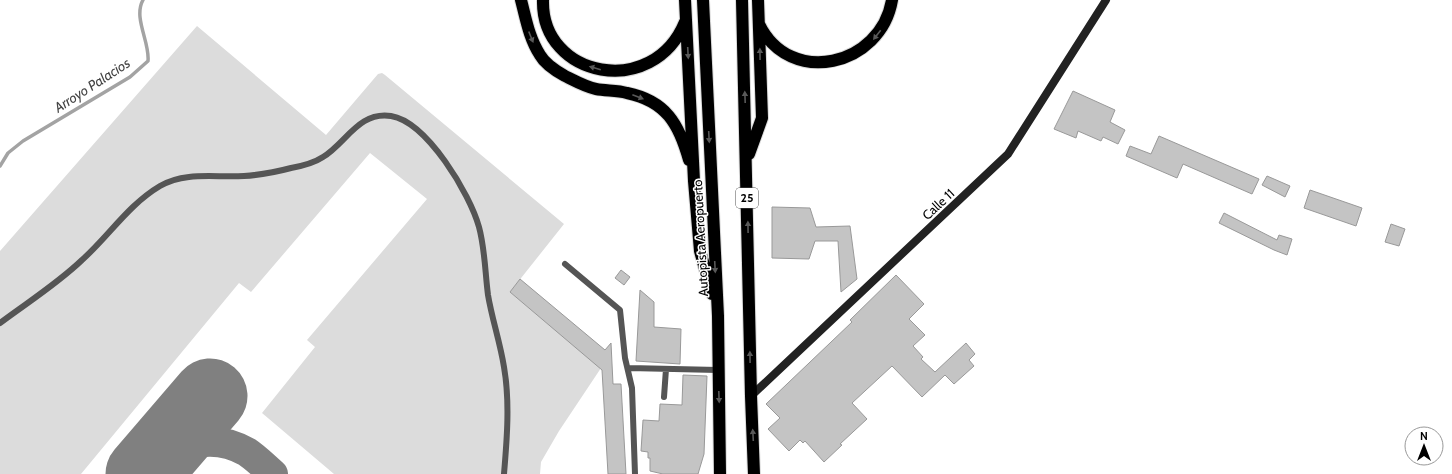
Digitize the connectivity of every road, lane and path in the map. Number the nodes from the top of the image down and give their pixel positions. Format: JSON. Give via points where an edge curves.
{"nodes":[{"id":1,"x":521,"y":0,"type":"edge"},
{"id":2,"x":543,"y":0,"type":"edge"},
{"id":3,"x":703,"y":0,"type":"edge"},
{"id":4,"x":742,"y":0,"type":"edge"},
{"id":5,"x":758,"y":0,"type":"edge"},
{"id":6,"x":892,"y":0,"type":"edge"},
{"id":7,"x":1106,"y":0,"type":"edge"},
{"id":8,"x":685,"y":5,"type":"edge"},
{"id":9,"x":759,"y":24,"type":"junction"},
{"id":10,"x":747,"y":160,"type":"junction"},
{"id":11,"x":694,"y":181,"type":"junction"},
{"id":12,"x":565,"y":264,"type":"dead end"},
{"id":13,"x":718,"y":316,"type":"junction"},
{"id":14,"x":0,"y":323,"type":"edge"},
{"id":15,"x":629,"y":368,"type":"junction"},
{"id":16,"x":666,"y":369,"type":"junction"},
{"id":17,"x":718,"y":370,"type":"junction"},
{"id":18,"x":751,"y":396,"type":"junction"},
{"id":19,"x":664,"y":397,"type":"dead end"},
{"id":20,"x":504,"y":474,"type":"edge"},
{"id":21,"x":635,"y":474,"type":"edge"},
{"id":22,"x":720,"y":474,"type":"edge"},
{"id":23,"x":754,"y":474,"type":"edge"}],
"edges":[{"from":1,"to":11,"type":"highway","one_way":true,"via":[[530,36],[540,56],[555,71],[596,89],[627,93],[665,110],[679,130]]},
{"from":8,"to":2,"type":"highway","one_way":true,"via":[[685,21],[681,32],[659,57],[634,69],[606,71],[575,60],[558,44],[547,25]]},
{"from":3,"to":13,"type":"highway","name":"Autopista Aeropuerto","one_way":true},
{"from":10,"to":4,"type":"highway","number":"25","one_way":true},
{"from":5,"to":9,"type":"highway"},
{"from":6,"to":9,"type":"highway","one_way":true,"via":[[883,26],[871,42],[854,54],[835,61],[805,60],[786,53],[770,40]]},
{"from":7,"to":18,"type":"main road","name":"Calle 11","via":[[1008,154]]},
{"from":8,"to":11,"type":"highway","one_way":true},
{"from":10,"to":9,"type":"highway","one_way":true,"via":[[762,118]]},
{"from":18,"to":10,"type":"highway","number":"25","one_way":true},
{"from":11,"to":13,"type":"highway","via":[[700,251]]},
{"from":12,"to":15,"type":"lane","via":[[620,310],[625,358]]},
{"from":13,"to":17,"type":"highway","name":"Autopista Aeropuerto"},
{"from":14,"to":20,"type":"lane","via":[[67,274],[142,198],[162,185],[190,177],[244,176],[302,166],[325,156],[357,125],[373,117],[390,116],[418,129],[431,142],[449,168],[478,224],[484,245],[488,294],[505,374],[507,416]]},
{"from":15,"to":16,"type":"lane"},
{"from":15,"to":21,"type":"lane"},
{"from":16,"to":17,"type":"lane"},
{"from":16,"to":19,"type":"lane"},
{"from":17,"to":22,"type":"highway","name":"Autopista Aeropuerto","one_way":true},
{"from":23,"to":18,"type":"highway","number":"25","one_way":true}]}
